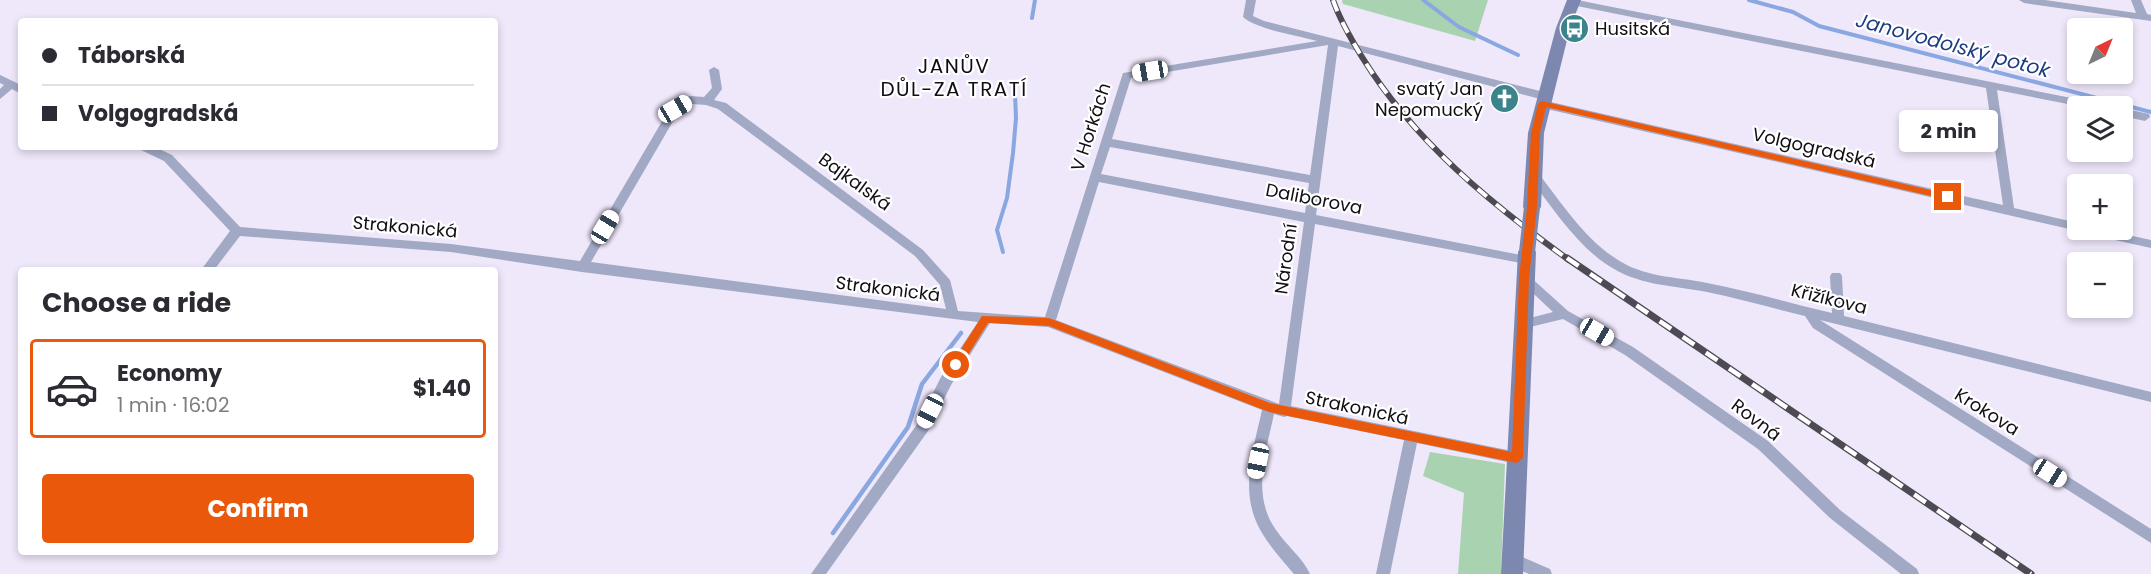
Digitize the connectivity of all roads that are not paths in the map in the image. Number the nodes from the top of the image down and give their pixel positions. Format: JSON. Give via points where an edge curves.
{"nodes":[{"id":1,"x":1251,"y":0,"type":"edge"},
{"id":2,"x":2024,"y":0,"type":"edge"},
{"id":3,"x":2136,"y":0,"type":"edge"},
{"id":4,"x":1573,"y":1,"type":"edge"},
{"id":5,"x":2147,"y":18,"type":"edge"},
{"id":6,"x":1334,"y":41,"type":"junction"},
{"id":7,"x":714,"y":70,"type":"dead end"},
{"id":8,"x":0,"y":78,"type":"edge"},
{"id":9,"x":1990,"y":86,"type":"junction"},
{"id":10,"x":16,"y":87,"type":"edge"},
{"id":11,"x":0,"y":95,"type":"edge"},
{"id":12,"x":1543,"y":100,"type":"junction"},
{"id":13,"x":708,"y":101,"type":"junction"},
{"id":14,"x":2067,"y":101,"type":"edge"},
{"id":15,"x":2133,"y":114,"type":"edge"},
{"id":16,"x":2145,"y":117,"type":"dead end"},
{"id":17,"x":1105,"y":142,"type":"junction"},
{"id":18,"x":151,"y":150,"type":"edge"},
{"id":19,"x":1534,"y":176,"type":"junction"},
{"id":20,"x":1094,"y":177,"type":"junction"},
{"id":21,"x":1315,"y":180,"type":"junction"},
{"id":22,"x":2009,"y":211,"type":"junction"},
{"id":23,"x":1310,"y":217,"type":"junction"},
{"id":24,"x":2067,"y":224,"type":"edge"},
{"id":25,"x":237,"y":231,"type":"junction"},
{"id":26,"x":2133,"y":240,"type":"edge"},
{"id":27,"x":2151,"y":244,"type":"edge"},
{"id":28,"x":1526,"y":264,"type":"junction"},
{"id":29,"x":209,"y":267,"type":"edge"},
{"id":30,"x":582,"y":267,"type":"junction"},
{"id":31,"x":1836,"y":276,"type":"dead end"},
{"id":32,"x":1809,"y":312,"type":"junction"},
{"id":33,"x":1564,"y":314,"type":"junction"},
{"id":34,"x":953,"y":315,"type":"junction"},
{"id":35,"x":986,"y":319,"type":"junction"},
{"id":36,"x":1838,"y":319,"type":"junction"},
{"id":37,"x":1049,"y":322,"type":"junction"},
{"id":38,"x":1522,"y":324,"type":"junction"},
{"id":39,"x":2151,"y":397,"type":"edge"},
{"id":40,"x":1269,"y":407,"type":"junction"},
{"id":41,"x":1284,"y":411,"type":"junction"},
{"id":42,"x":1412,"y":438,"type":"junction"},
{"id":43,"x":1517,"y":458,"type":"junction"},
{"id":44,"x":2128,"y":523,"type":"junction"},
{"id":45,"x":2151,"y":528,"type":"edge"},
{"id":46,"x":2151,"y":537,"type":"edge"},
{"id":47,"x":1513,"y":567,"type":"edge"},
{"id":48,"x":818,"y":574,"type":"edge"},
{"id":49,"x":1303,"y":574,"type":"edge"},
{"id":50,"x":1383,"y":574,"type":"edge"},
{"id":51,"x":1545,"y":574,"type":"edge"},
{"id":52,"x":1912,"y":574,"type":"edge"}],
"edges":[{"from":1,"to":6,"type":"street","name":"Volgogradská","via":[[1248,17]]},
{"from":2,"to":5,"type":"street"},
{"from":3,"to":5,"type":"street"},
{"from":4,"to":9,"type":"street"},
{"from":4,"to":12,"type":"street"},
{"from":6,"to":12,"type":"street","name":"Volgogradská"},
{"from":6,"to":17,"type":"street","name":"V Horkách","via":[[1127,75]]},
{"from":6,"to":21,"type":"street","name":"Národní"},
{"from":7,"to":13,"type":"street","via":[[717,89]]},
{"from":8,"to":10,"type":"street"},
{"from":9,"to":14,"type":"street"},
{"from":9,"to":22,"type":"street"},
{"from":10,"to":11,"type":"street"},
{"from":12,"to":19,"type":"street","via":[[1536,133]]},
{"from":12,"to":22,"type":"street","name":"Volgogradská"},
{"from":13,"to":30,"type":"street","via":[[690,100],[675,109]]},
{"from":13,"to":34,"type":"street","name":"Bajkalská","via":[[722,106],[919,253],[946,283]]},
{"from":15,"to":16,"type":"street"},
{"from":17,"to":20,"type":"street","name":"V Horkách"},
{"from":17,"to":21,"type":"street"},
{"from":18,"to":25,"type":"street","via":[[168,158]]},
{"from":19,"to":28,"type":"street","bridge":true},
{"from":19,"to":32,"type":"street","name":"Křižíkova","via":[[1591,245],[1615,264],[1641,277],[1706,287]]},
{"from":20,"to":23,"type":"street","name":"Daliborova"},
{"from":20,"to":37,"type":"street","name":"V Horkách"},
{"from":21,"to":23,"type":"street","name":"Národní"},
{"from":22,"to":24,"type":"street","name":"Volgogradská"},
{"from":23,"to":28,"type":"street","name":"Daliborova"},
{"from":23,"to":41,"type":"street","name":"Národní"},
{"from":25,"to":29,"type":"street"},
{"from":25,"to":30,"type":"street","name":"Strakonická","via":[[451,248]]},
{"from":26,"to":27,"type":"street"},
{"from":28,"to":33,"type":"street","name":"Rovná"},
{"from":28,"to":38,"type":"street"},
{"from":30,"to":34,"type":"street","name":"Strakonická"},
{"from":31,"to":36,"type":"street"},
{"from":32,"to":36,"type":"street","name":"Křižíkova"},
{"from":32,"to":44,"type":"street","name":"Krokova","via":[[1817,326]]},
{"from":33,"to":38,"type":"street"},
{"from":33,"to":52,"type":"street","name":"Rovná","via":[[1629,351],[1763,445],[1835,514]]},
{"from":34,"to":35,"type":"street","name":"Strakonická"},
{"from":35,"to":37,"type":"street","name":"Strakonická"},
{"from":35,"to":48,"type":"street","via":[[946,381],[923,427]]},
{"from":36,"to":39,"type":"street","name":"Křižíkova"},
{"from":37,"to":40,"type":"street","name":"Strakonická"},
{"from":38,"to":43,"type":"street"},
{"from":40,"to":41,"type":"street","name":"Strakonická"},
{"from":40,"to":49,"type":"street","via":[[1255,479],[1255,500],[1264,526]]},
{"from":41,"to":42,"type":"street","name":"Strakonická"},
{"from":42,"to":43,"type":"street","name":"Strakonická"},
{"from":42,"to":50,"type":"street"},
{"from":43,"to":47,"type":"street"},
{"from":44,"to":45,"type":"street"},
{"from":44,"to":46,"type":"street","name":"Krokova"},
{"from":47,"to":51,"type":"street"}]}
